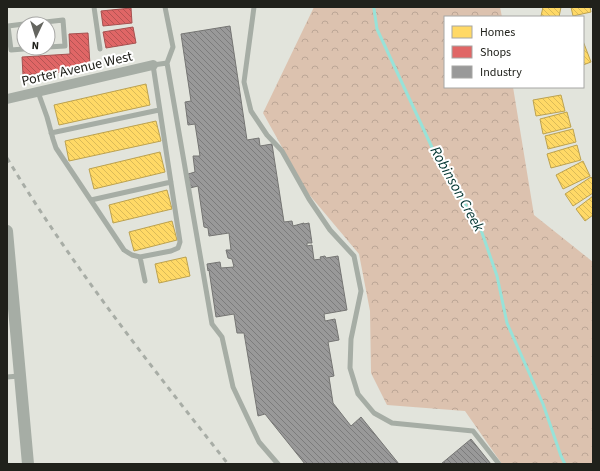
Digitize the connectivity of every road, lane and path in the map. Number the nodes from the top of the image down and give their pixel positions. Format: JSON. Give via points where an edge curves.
{"nodes":[{"id":1,"x":94,"y":7,"type":"edge"},
{"id":2,"x":165,"y":7,"type":"edge"},
{"id":3,"x":254,"y":7,"type":"edge"},
{"id":4,"x":56,"y":21,"type":"edge"},
{"id":5,"x":16,"y":25,"type":"edge"},
{"id":6,"x":8,"y":40,"type":"edge"},
{"id":7,"x":56,"y":47,"type":"edge"},
{"id":8,"x":100,"y":49,"type":"dead end"},
{"id":9,"x":16,"y":50,"type":"edge"},
{"id":10,"x":167,"y":63,"type":"junction"},
{"id":11,"x":153,"y":65,"type":"junction"},
{"id":12,"x":38,"y":92,"type":"junction"},
{"id":13,"x":7,"y":100,"type":"edge"},
{"id":14,"x":160,"y":110,"type":"junction"},
{"id":15,"x":51,"y":133,"type":"junction"},
{"id":16,"x":171,"y":182,"type":"junction"},
{"id":17,"x":91,"y":200,"type":"junction"},
{"id":18,"x":7,"y":231,"type":"edge"},
{"id":19,"x":140,"y":257,"type":"junction"},
{"id":20,"x":145,"y":281,"type":"dead end"},
{"id":21,"x":20,"y":376,"type":"junction"},
{"id":22,"x":7,"y":378,"type":"edge"},
{"id":23,"x":28,"y":464,"type":"edge"},
{"id":24,"x":278,"y":464,"type":"edge"},
{"id":25,"x":499,"y":464,"type":"edge"}],
"edges":[{"from":1,"to":8,"type":"lane"},
{"from":2,"to":10,"type":"lane","via":[[173,47]]},
{"from":3,"to":25,"type":"lane","via":[[244,82],[251,111],[267,135],[282,151],[330,230],[354,256],[361,291],[351,339],[350,368],[358,394],[374,413],[392,424],[473,431]]},
{"from":4,"to":7,"type":"lane","via":[[63,20],[65,46]]},
{"from":5,"to":6,"type":"lane","via":[[8,26]]},
{"from":6,"to":9,"type":"lane","via":[[10,50]]},
{"from":10,"to":11,"type":"lane"},
{"from":10,"to":24,"type":"lane","via":[[212,324],[222,337],[233,387],[259,442]]},
{"from":11,"to":12,"type":"street","name":"Porter Avenue West"},
{"from":11,"to":14,"type":"lane"},
{"from":12,"to":13,"type":"street","name":"Porter Avenue West"},
{"from":12,"to":15,"type":"lane"},
{"from":14,"to":15,"type":"lane"},
{"from":14,"to":16,"type":"lane"},
{"from":15,"to":17,"type":"lane","via":[[56,148]]},
{"from":16,"to":17,"type":"lane"},
{"from":16,"to":19,"type":"lane","via":[[180,242],[178,248]]},
{"from":17,"to":19,"type":"lane","via":[[124,250]]},
{"from":18,"to":21,"type":"street"},
{"from":19,"to":20,"type":"lane"},
{"from":21,"to":22,"type":"lane"},
{"from":21,"to":23,"type":"street"}]}
